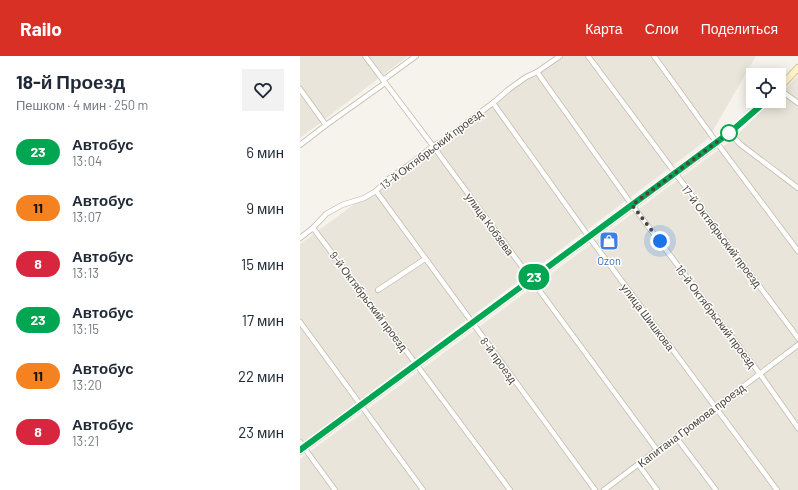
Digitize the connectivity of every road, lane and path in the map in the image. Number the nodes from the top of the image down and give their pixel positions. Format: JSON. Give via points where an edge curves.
{"nodes":[{"id":1,"x":365,"y":56,"type":"edge"},
{"id":2,"x":416,"y":56,"type":"edge"},
{"id":3,"x":560,"y":56,"type":"edge"},
{"id":4,"x":588,"y":56,"type":"edge"},
{"id":5,"x":654,"y":56,"type":"edge"},
{"id":6,"x":798,"y":68,"type":"edge"},
{"id":7,"x":537,"y":72,"type":"junction"},
{"id":8,"x":786,"y":81,"type":"edge"},
{"id":9,"x":384,"y":82,"type":"junction"},
{"id":10,"x":300,"y":89,"type":"edge"},
{"id":11,"x":786,"y":95,"type":"edge"},
{"id":12,"x":493,"y":103,"type":"junction"},
{"id":13,"x":798,"y":104,"type":"edge"},
{"id":14,"x":758,"y":108,"type":"edge"},
{"id":15,"x":326,"y":125,"type":"junction"},
{"id":16,"x":730,"y":133,"type":"junction"},
{"id":17,"x":717,"y":142,"type":"junction"},
{"id":18,"x":300,"y":145,"type":"edge"},
{"id":19,"x":433,"y":146,"type":"junction"},
{"id":20,"x":675,"y":174,"type":"junction"},
{"id":21,"x":798,"y":188,"type":"edge"},
{"id":22,"x":376,"y":191,"type":"junction"},
{"id":23,"x":632,"y":205,"type":"junction"},
{"id":24,"x":313,"y":228,"type":"junction"},
{"id":25,"x":589,"y":237,"type":"junction"},
{"id":26,"x":300,"y":238,"type":"edge"},
{"id":27,"x":798,"y":251,"type":"edge"},
{"id":28,"x":425,"y":259,"type":"junction"},
{"id":29,"x":531,"y":280,"type":"junction"},
{"id":30,"x":378,"y":290,"type":"dead end"},
{"id":31,"x":300,"y":322,"type":"edge"},
{"id":32,"x":472,"y":323,"type":"junction"},
{"id":33,"x":798,"y":338,"type":"edge"},
{"id":34,"x":798,"y":345,"type":"edge"},
{"id":35,"x":416,"y":364,"type":"junction"},
{"id":36,"x":760,"y":374,"type":"junction"},
{"id":37,"x":362,"y":405,"type":"junction"},
{"id":38,"x":716,"y":407,"type":"junction"},
{"id":39,"x":798,"y":428,"type":"edge"},
{"id":40,"x":676,"y":438,"type":"junction"},
{"id":41,"x":301,"y":447,"type":"edge"},
{"id":42,"x":657,"y":450,"type":"junction"},
{"id":43,"x":638,"y":464,"type":"junction"},
{"id":44,"x":335,"y":490,"type":"edge"},
{"id":45,"x":423,"y":490,"type":"edge"},
{"id":46,"x":510,"y":490,"type":"edge"},
{"id":47,"x":595,"y":490,"type":"edge"},
{"id":48,"x":604,"y":490,"type":"edge"},
{"id":49,"x":657,"y":490,"type":"edge"},
{"id":50,"x":716,"y":490,"type":"edge"},
{"id":51,"x":777,"y":490,"type":"edge"}],
"edges":[{"from":1,"to":9,"type":"street","name":"улица Кобзева"},
{"from":2,"to":9,"type":"street"},
{"from":3,"to":7,"type":"street","name":"13-й Октябрьский проезд"},
{"from":4,"to":20,"type":"street","name":"17-й Октябрьский проезд"},
{"from":5,"to":17,"type":"street"},
{"from":6,"to":8,"type":"main road"},
{"from":7,"to":12,"type":"street","name":"13-й Октябрьский проезд","via":[[520,81]]},
{"from":7,"to":23,"type":"street","name":"16-й Октябрьский проезд"},
{"from":9,"to":15,"type":"street"},
{"from":9,"to":19,"type":"street","name":"улица Кобзева"},
{"from":10,"to":15,"type":"street"},
{"from":11,"to":13,"type":"street"},
{"from":12,"to":19,"type":"street","name":"13-й Октябрьский проезд"},
{"from":12,"to":25,"type":"street","name":"улица Шишкова"},
{"from":14,"to":16,"type":"main road"},
{"from":15,"to":18,"type":"street"},
{"from":16,"to":17,"type":"main road"},
{"from":16,"to":21,"type":"street","via":[[740,144]]},
{"from":17,"to":20,"type":"main road"},
{"from":17,"to":27,"type":"street"},
{"from":19,"to":22,"type":"street","name":"13-й Октябрьский проезд"},
{"from":19,"to":29,"type":"street","name":"улица Кобзева"},
{"from":20,"to":23,"type":"main road"},
{"from":20,"to":33,"type":"street","name":"17-й Октябрьский проезд"},
{"from":22,"to":24,"type":"street","name":"13-й Октябрьский проезд","via":[[326,214]]},
{"from":22,"to":28,"type":"street","name":"8-й проезд"},
{"from":23,"to":25,"type":"main road"},
{"from":23,"to":36,"type":"street","name":"16-й Октябрьский проезд"},
{"from":24,"to":26,"type":"street","name":"13-й Октябрьский проезд"},
{"from":24,"to":35,"type":"street","name":"9-й Октябрьский проезд"},
{"from":25,"to":29,"type":"main road"},
{"from":25,"to":38,"type":"street","name":"улица Шишкова"},
{"from":28,"to":30,"type":"street"},
{"from":28,"to":32,"type":"street","name":"8-й проезд"},
{"from":29,"to":32,"type":"main road"},
{"from":29,"to":42,"type":"street","name":"улица Кобзева"},
{"from":31,"to":37,"type":"street"},
{"from":32,"to":35,"type":"main road"},
{"from":32,"to":47,"type":"street","name":"8-й проезд"},
{"from":34,"to":36,"type":"street","name":"Капитана Громова проезд"},
{"from":35,"to":37,"type":"main road"},
{"from":35,"to":46,"type":"street","name":"9-й Октябрьский проезд"},
{"from":36,"to":38,"type":"street","name":"Капитана Громова проезд"},
{"from":36,"to":39,"type":"street","name":"16-й Октябрьский проезд"},
{"from":37,"to":41,"type":"main road"},
{"from":37,"to":45,"type":"street"},
{"from":38,"to":40,"type":"street","name":"Капитана Громова проезд"},
{"from":38,"to":51,"type":"street","name":"улица Шишкова"},
{"from":40,"to":42,"type":"street","name":"Капитана Громова проезд"},
{"from":40,"to":50,"type":"street"},
{"from":41,"to":44,"type":"street"},
{"from":42,"to":43,"type":"street","name":"Капитана Громова проезд"},
{"from":43,"to":48,"type":"street","name":"Капитана Громова проезд"},
{"from":43,"to":49,"type":"street"}]}
